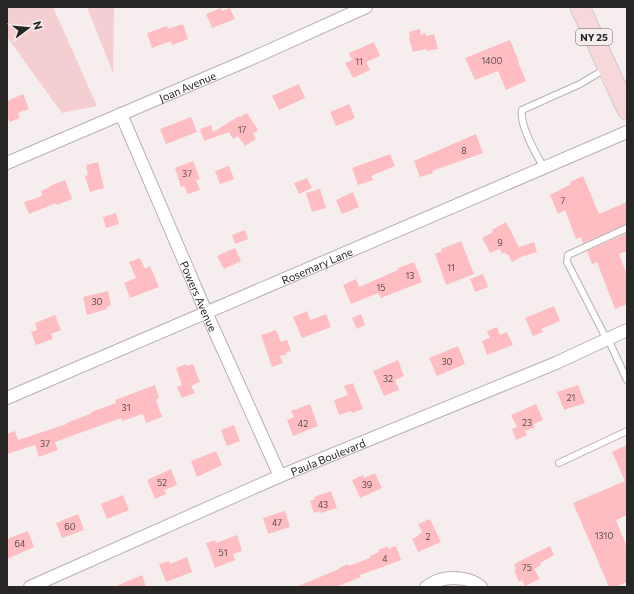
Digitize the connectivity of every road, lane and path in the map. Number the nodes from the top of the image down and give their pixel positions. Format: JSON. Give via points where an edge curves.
{"nodes":[{"id":1,"x":366,"y":7,"type":"edge"},
{"id":2,"x":580,"y":7,"type":"edge"},
{"id":3,"x":608,"y":67,"type":"junction"},
{"id":4,"x":622,"y":86,"type":"edge"},
{"id":5,"x":627,"y":110,"type":"edge"},
{"id":6,"x":122,"y":114,"type":"junction"},
{"id":7,"x":627,"y":132,"type":"edge"},
{"id":8,"x":7,"y":164,"type":"edge"},
{"id":9,"x":544,"y":168,"type":"junction"},
{"id":10,"x":627,"y":228,"type":"edge"},
{"id":11,"x":206,"y":312,"type":"junction"},
{"id":12,"x":627,"y":330,"type":"edge"},
{"id":13,"x":607,"y":339,"type":"junction"},
{"id":14,"x":627,"y":380,"type":"edge"},
{"id":15,"x":7,"y":398,"type":"edge"},
{"id":16,"x":627,"y":431,"type":"edge"},
{"id":17,"x":559,"y":463,"type":"dead end"},
{"id":18,"x":280,"y":476,"type":"junction"},
{"id":19,"x":30,"y":587,"type":"edge"},
{"id":20,"x":426,"y":587,"type":"edge"},
{"id":21,"x":481,"y":587,"type":"edge"}],
"edges":[{"from":1,"to":6,"type":"street","name":"Joan Avenue"},
{"from":2,"to":3,"type":"main road","number":"NY 25"},
{"from":3,"to":4,"type":"main road","number":"NY 25"},
{"from":3,"to":9,"type":"lane","via":[[580,84],[522,110],[522,121]]},
{"from":4,"to":5,"type":"main road","number":"NY 25"},
{"from":6,"to":8,"type":"street","name":"Joan Avenue"},
{"from":6,"to":11,"type":"street","name":"Powers Avenue"},
{"from":7,"to":9,"type":"street","name":"Rosemary Lane"},
{"from":9,"to":11,"type":"street","name":"Rosemary Lane"},
{"from":10,"to":13,"type":"lane","via":[[568,255],[567,262]]},
{"from":11,"to":15,"type":"street","name":"Rosemary Lane"},
{"from":11,"to":18,"type":"street","name":"Powers Avenue"},
{"from":12,"to":13,"type":"street","name":"Paula Boulevard"},
{"from":13,"to":14,"type":"lane"},
{"from":13,"to":18,"type":"street","name":"Paula Boulevard","via":[[556,363]]},
{"from":16,"to":17,"type":"lane"},
{"from":18,"to":19,"type":"street","name":"Paula Boulevard"},
{"from":20,"to":21,"type":"street","via":[[441,580],[459,578]]}]}
